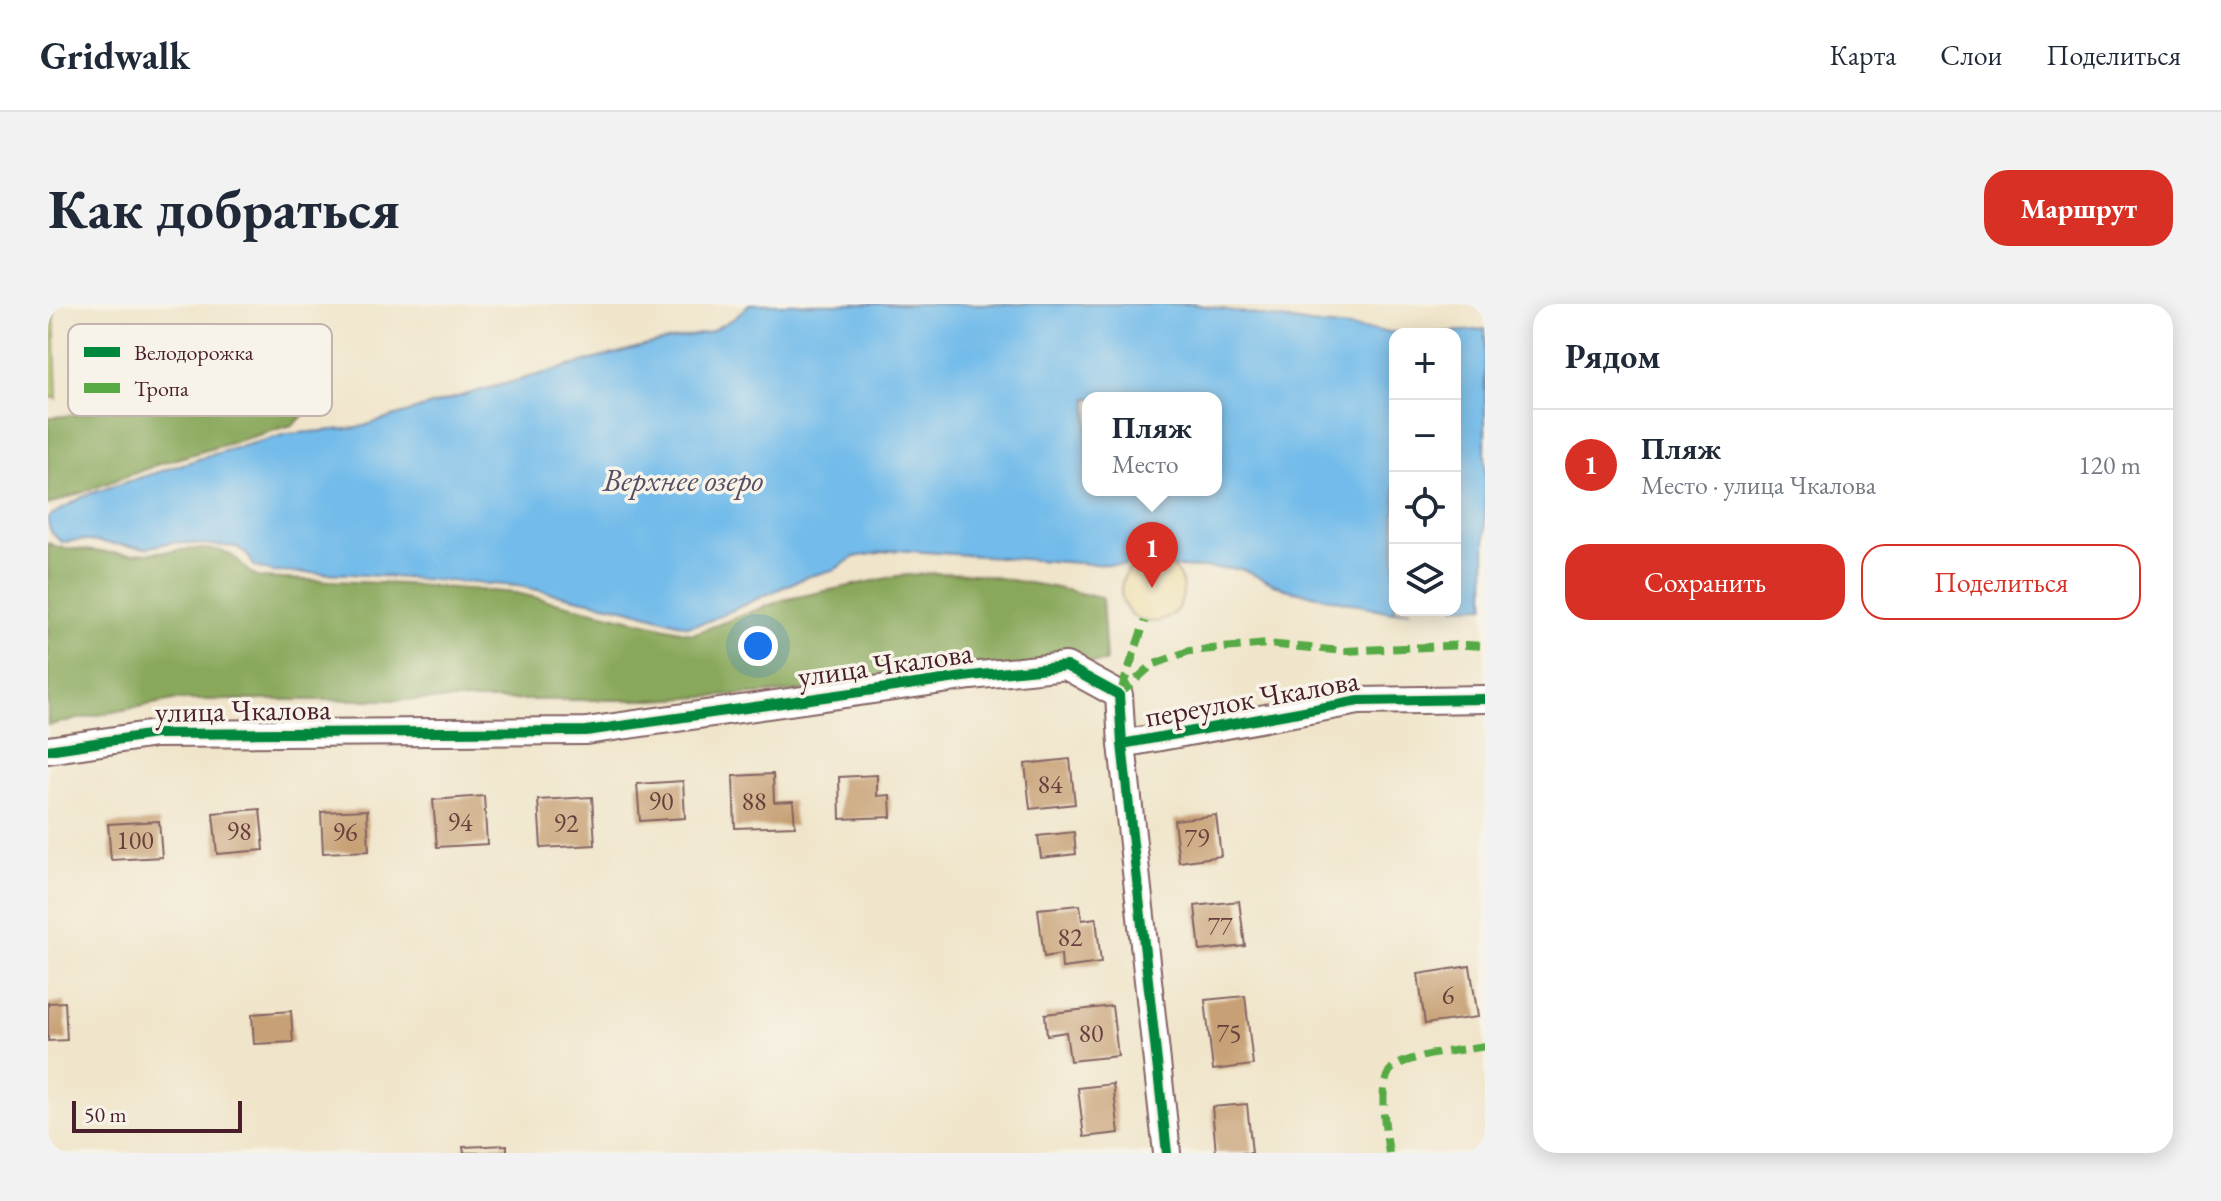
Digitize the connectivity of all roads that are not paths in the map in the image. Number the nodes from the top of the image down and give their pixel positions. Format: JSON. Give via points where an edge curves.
{"nodes":[{"id":1,"x":1485,"y":699,"type":"edge"},
{"id":2,"x":1122,"y":744,"type":"junction"},
{"id":3,"x":48,"y":750,"type":"edge"},
{"id":4,"x":1167,"y":1153,"type":"edge"}],
"edges":[{"from":1,"to":2,"type":"street","name":"переулок Чкалова","via":[[1359,701]]},
{"from":2,"to":3,"type":"street","name":"улица Чкалова","via":[[1119,695],[1066,666],[586,731],[155,734]]},
{"from":2,"to":4,"type":"street","name":"улица Чкалова"}]}
